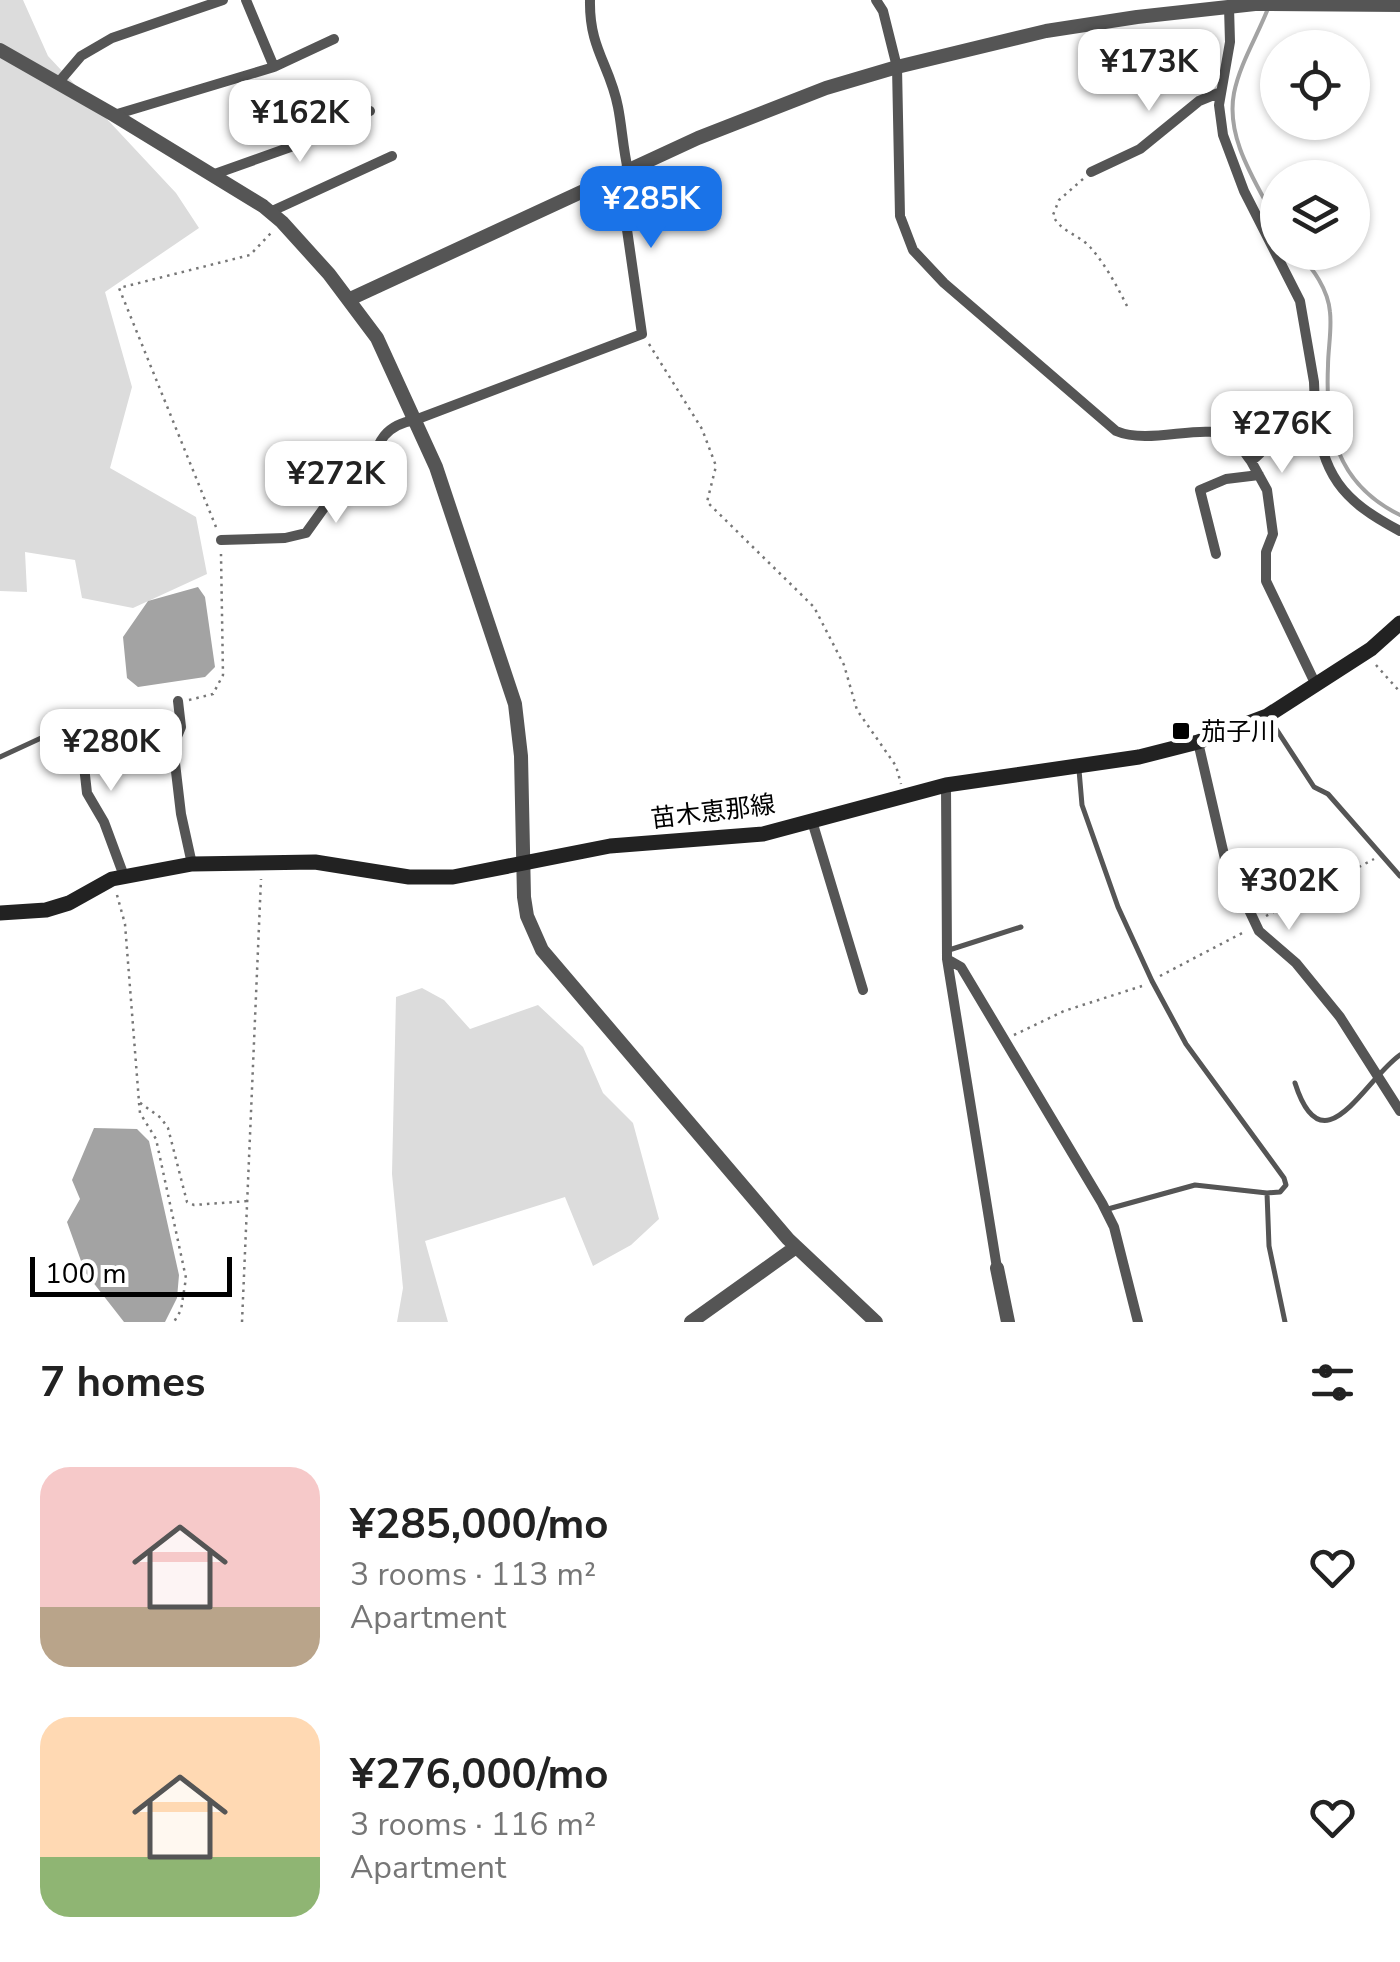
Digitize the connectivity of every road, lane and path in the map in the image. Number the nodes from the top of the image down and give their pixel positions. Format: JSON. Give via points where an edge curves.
{"nodes":[{"id":1,"x":223,"y":0,"type":"edge"},
{"id":2,"x":246,"y":0,"type":"edge"},
{"id":3,"x":590,"y":0,"type":"edge"},
{"id":4,"x":876,"y":0,"type":"edge"},
{"id":5,"x":1249,"y":3,"type":"edge"},
{"id":6,"x":1400,"y":5,"type":"edge"},
{"id":7,"x":1229,"y":6,"type":"junction"},
{"id":8,"x":334,"y":39,"type":"dead end"},
{"id":9,"x":0,"y":50,"type":"edge"},
{"id":10,"x":897,"y":67,"type":"junction"},
{"id":11,"x":274,"y":68,"type":"junction"},
{"id":12,"x":58,"y":83,"type":"junction"},
{"id":13,"x":1221,"y":92,"type":"junction"},
{"id":14,"x":370,"y":111,"type":"dead end"},
{"id":15,"x":114,"y":114,"type":"junction"},
{"id":16,"x":392,"y":156,"type":"dead end"},
{"id":17,"x":624,"y":172,"type":"junction"},
{"id":18,"x":1091,"y":172,"type":"joint"},
{"id":19,"x":212,"y":174,"type":"junction"},
{"id":20,"x":270,"y":212,"type":"junction"},
{"id":21,"x":282,"y":222,"type":"junction"},
{"id":22,"x":350,"y":299,"type":"junction"},
{"id":23,"x":1129,"y":310,"type":"dead end"},
{"id":24,"x":642,"y":334,"type":"junction"},
{"id":25,"x":1315,"y":408,"type":"junction"},
{"id":26,"x":415,"y":420,"type":"junction"},
{"id":27,"x":1251,"y":461,"type":"junction"},
{"id":28,"x":1259,"y":475,"type":"junction"},
{"id":29,"x":1400,"y":530,"type":"edge"},
{"id":30,"x":221,"y":540,"type":"junction"},
{"id":31,"x":1216,"y":554,"type":"dead end"},
{"id":32,"x":1400,"y":623,"type":"edge"},
{"id":33,"x":1365,"y":653,"type":"junction"},
{"id":34,"x":1316,"y":685,"type":"junction"},
{"id":35,"x":1400,"y":692,"type":"edge"},
{"id":36,"x":178,"y":701,"type":"joint"},
{"id":37,"x":1267,"y":716,"type":"junction"},
{"id":38,"x":68,"y":726,"type":"joint"},
{"id":39,"x":1198,"y":742,"type":"junction"},
{"id":40,"x":0,"y":757,"type":"edge"},
{"id":41,"x":1078,"y":766,"type":"junction"},
{"id":42,"x":946,"y":785,"type":"junction"},
{"id":43,"x":904,"y":796,"type":"junction"},
{"id":44,"x":812,"y":821,"type":"junction"},
{"id":45,"x":1379,"y":856,"type":"junction"},
{"id":46,"x":261,"y":861,"type":"junction"},
{"id":47,"x":192,"y":864,"type":"junction"},
{"id":48,"x":522,"y":864,"type":"junction"},
{"id":49,"x":1400,"y":876,"type":"edge"},
{"id":50,"x":118,"y":877,"type":"junction"},
{"id":51,"x":0,"y":913,"type":"edge"},
{"id":52,"x":1255,"y":924,"type":"junction"},
{"id":53,"x":1021,"y":927,"type":"dead end"},
{"id":54,"x":946,"y":955,"type":"junction"},
{"id":55,"x":1152,"y":981,"type":"junction"},
{"id":56,"x":863,"y":990,"type":"dead end"},
{"id":57,"x":1004,"y":1040,"type":"junction"},
{"id":58,"x":1400,"y":1055,"type":"edge"},
{"id":59,"x":1377,"y":1076,"type":"junction"},
{"id":60,"x":1294,"y":1084,"type":"dead end"},
{"id":61,"x":138,"y":1102,"type":"junction"},
{"id":62,"x":1400,"y":1111,"type":"edge"},
{"id":63,"x":1267,"y":1193,"type":"junction"},
{"id":64,"x":248,"y":1202,"type":"junction"},
{"id":65,"x":1105,"y":1210,"type":"junction"},
{"id":66,"x":796,"y":1247,"type":"junction"},
{"id":67,"x":997,"y":1268,"type":"joint"},
{"id":68,"x":174,"y":1322,"type":"edge"},
{"id":69,"x":242,"y":1322,"type":"edge"},
{"id":70,"x":691,"y":1322,"type":"edge"},
{"id":71,"x":876,"y":1322,"type":"edge"},
{"id":72,"x":1008,"y":1322,"type":"edge"},
{"id":73,"x":1138,"y":1322,"type":"edge"},
{"id":74,"x":1286,"y":1322,"type":"edge"}],
"edges":[{"from":1,"to":12,"type":"street","via":[[112,38],[81,56]]},
{"from":2,"to":11,"type":"street"},
{"from":3,"to":17,"type":"street","via":[[594,47],[618,107]]},
{"from":4,"to":10,"type":"street"},
{"from":5,"to":6,"type":"street"},
{"from":5,"to":7,"type":"street"},
{"from":7,"to":10,"type":"street","via":[[1046,31]]},
{"from":7,"to":13,"type":"street"},
{"from":8,"to":11,"type":"street"},
{"from":9,"to":12,"type":"street"},
{"from":10,"to":17,"type":"street","via":[[766,110]]},
{"from":10,"to":27,"type":"street","via":[[900,216],[913,250],[1116,430],[1135,438],[1212,431],[1236,442]]},
{"from":11,"to":15,"type":"street"},
{"from":12,"to":15,"type":"street"},
{"from":13,"to":18,"type":"street","via":[[1198,101],[1140,149]]},
{"from":13,"to":25,"type":"street","via":[[1228,156],[1304,313]]},
{"from":14,"to":19,"type":"street"},
{"from":15,"to":19,"type":"street"},
{"from":16,"to":20,"type":"street"},
{"from":17,"to":22,"type":"street"},
{"from":17,"to":24,"type":"street"},
{"from":18,"to":23,"type":"path","via":[[1053,214],[1091,248]]},
{"from":19,"to":20,"type":"street"},
{"from":20,"to":21,"type":"street"},
{"from":21,"to":22,"type":"street"},
{"from":21,"to":30,"type":"path","via":[[250,254],[119,288]]},
{"from":22,"to":26,"type":"street","via":[[378,338]]},
{"from":24,"to":26,"type":"street"},
{"from":24,"to":43,"type":"path","via":[[702,429],[716,466],[708,502],[814,607],[844,665],[856,710],[896,766]]},
{"from":25,"to":27,"type":"street","via":[[1277,418],[1263,452]]},
{"from":25,"to":29,"type":"street","via":[[1332,476],[1363,511]]},
{"from":26,"to":30,"type":"street","via":[[397,423],[382,436],[364,481],[334,494],[306,533]]},
{"from":26,"to":48,"type":"street","via":[[511,686],[521,756]]},
{"from":27,"to":28,"type":"street"},
{"from":28,"to":31,"type":"street","via":[[1200,490]]},
{"from":28,"to":34,"type":"street","via":[[1273,534],[1266,581]]},
{"from":30,"to":36,"type":"path","via":[[224,675],[213,694]]},
{"from":32,"to":33,"type":"main road","name":"苗木恵那線"},
{"from":33,"to":34,"type":"main road","name":"苗木恵那線"},
{"from":33,"to":35,"type":"path"},
{"from":34,"to":37,"type":"main road","name":"苗木恵那線"},
{"from":36,"to":47,"type":"street","via":[[181,727],[173,746]]},
{"from":37,"to":39,"type":"main road","name":"苗木恵那線"},
{"from":37,"to":45,"type":"lane","via":[[1314,787],[1328,794]]},
{"from":38,"to":40,"type":"lane"},
{"from":38,"to":50,"type":"street"},
{"from":39,"to":41,"type":"main road","name":"苗木恵那線"},
{"from":39,"to":52,"type":"street","via":[[1226,859]]},
{"from":41,"to":42,"type":"main road","name":"苗木恵那線"},
{"from":41,"to":55,"type":"lane","via":[[1082,804]]},
{"from":42,"to":43,"type":"main road","name":"苗木恵那線"},
{"from":42,"to":54,"type":"street"},
{"from":43,"to":44,"type":"main road","name":"苗木恵那線"},
{"from":44,"to":48,"type":"main road","name":"苗木恵那線","via":[[763,834],[610,846]]},
{"from":44,"to":56,"type":"street"},
{"from":45,"to":49,"type":"lane"},
{"from":45,"to":52,"type":"path"},
{"from":46,"to":47,"type":"main road","name":"苗木恵那線"},
{"from":46,"to":48,"type":"main road","name":"苗木恵那線","via":[[421,878]]},
{"from":46,"to":64,"type":"path"},
{"from":47,"to":50,"type":"main road","name":"苗木恵那線"},
{"from":48,"to":66,"type":"street","via":[[528,916],[549,959]]},
{"from":50,"to":51,"type":"main road","name":"苗木恵那線","via":[[46,910]]},
{"from":50,"to":61,"type":"path"},
{"from":52,"to":55,"type":"path"},
{"from":52,"to":59,"type":"street","via":[[1340,1017]]},
{"from":53,"to":54,"type":"lane"},
{"from":54,"to":57,"type":"street","via":[[961,967]]},
{"from":54,"to":67,"type":"street"},
{"from":55,"to":57,"type":"path"},
{"from":55,"to":63,"type":"lane","via":[[1186,1044],[1284,1178],[1280,1192]]},
{"from":57,"to":65,"type":"street"},
{"from":58,"to":59,"type":"lane"},
{"from":59,"to":60,"type":"lane","via":[[1353,1105],[1326,1122],[1306,1112]]},
{"from":59,"to":62,"type":"street"},
{"from":61,"to":64,"type":"path","via":[[168,1128],[187,1202]]},
{"from":61,"to":68,"type":"path","via":[[156,1139],[186,1278]]},
{"from":63,"to":65,"type":"lane","via":[[1195,1185]]},
{"from":63,"to":74,"type":"lane","via":[[1269,1246]]},
{"from":64,"to":69,"type":"path"},
{"from":65,"to":73,"type":"street"},
{"from":66,"to":70,"type":"street"},
{"from":66,"to":71,"type":"street"},
{"from":67,"to":72,"type":"street"}]}
